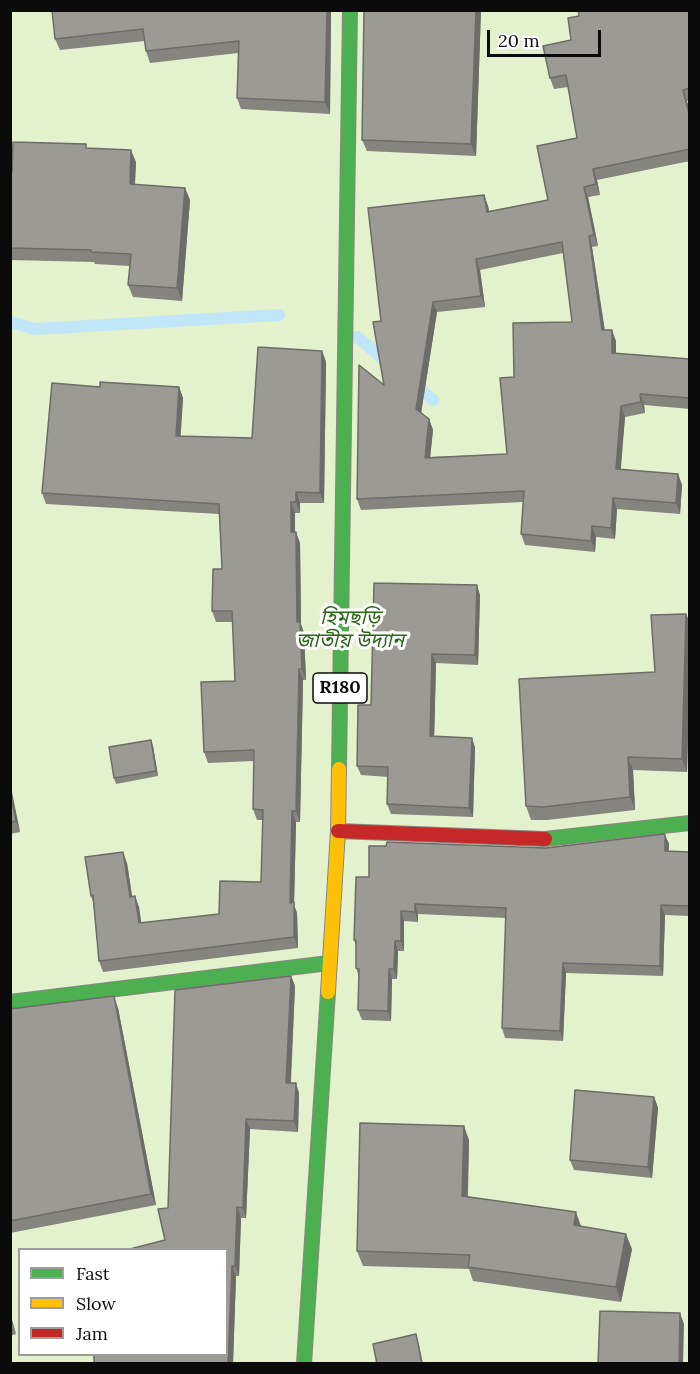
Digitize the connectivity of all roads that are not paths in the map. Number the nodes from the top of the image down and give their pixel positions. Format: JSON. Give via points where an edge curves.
{"nodes":[{"id":1,"x":350,"y":10,"type":"edge"},
{"id":2,"x":690,"y":823,"type":"edge"},
{"id":3,"x":338,"y":831,"type":"junction"},
{"id":4,"x":329,"y":963,"type":"junction"},
{"id":5,"x":10,"y":1002,"type":"edge"},
{"id":6,"x":304,"y":1364,"type":"edge"}],
"edges":[{"from":1,"to":3,"type":"main road","number":"R180"},
{"from":2,"to":3,"type":"main road","via":[[548,839]]},
{"from":3,"to":4,"type":"main road","number":"R180"},
{"from":4,"to":5,"type":"main road"},
{"from":4,"to":6,"type":"main road","number":"R180"}]}
